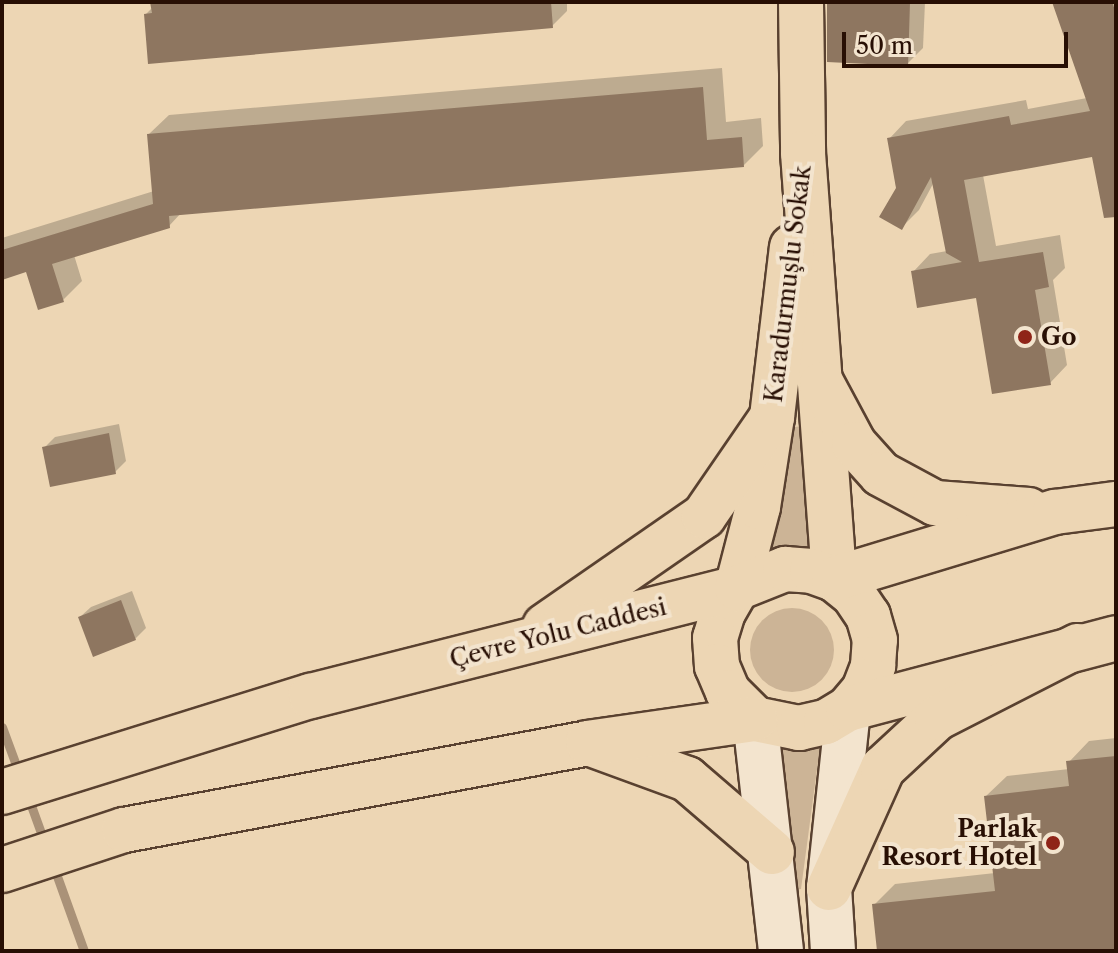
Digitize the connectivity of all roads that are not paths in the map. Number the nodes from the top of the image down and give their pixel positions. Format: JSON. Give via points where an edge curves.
{"nodes":[{"id":1,"x":801,"y":2,"type":"edge"},
{"id":2,"x":803,"y":153,"type":"junction"},
{"id":3,"x":822,"y":384,"type":"junction"},
{"id":4,"x":772,"y":417,"type":"junction"},
{"id":5,"x":1116,"y":504,"type":"edge"},
{"id":6,"x":1055,"y":512,"type":"junction"},
{"id":7,"x":834,"y":579,"type":"junction"},
{"id":8,"x":737,"y":588,"type":"junction"},
{"id":9,"x":525,"y":641,"type":"junction"},
{"id":10,"x":1097,"y":642,"type":"edge"},
{"id":11,"x":848,"y":709,"type":"junction"},
{"id":12,"x":755,"y":719,"type":"junction"},
{"id":13,"x":588,"y":743,"type":"junction"},
{"id":14,"x":2,"y":792,"type":"edge"},
{"id":15,"x":772,"y":852,"type":"junction"},
{"id":16,"x":2,"y":870,"type":"edge"},
{"id":17,"x":829,"y":888,"type":"junction"},
{"id":18,"x":781,"y":951,"type":"edge"},
{"id":19,"x":833,"y":951,"type":"edge"}],
"edges":[{"from":1,"to":2,"type":"main road"},
{"from":2,"to":3,"type":"main road","name":"Karadurmuşlu Sokak"},
{"from":2,"to":4,"type":"main road","name":"Karadurmuşlu Sokak"},
{"from":3,"to":6,"type":"main road","via":[[854,444],[881,474],[935,503]]},
{"from":3,"to":7,"type":"main road","name":"Karadurmuşlu Sokak"},
{"from":4,"to":8,"type":"main road","name":"Karadurmuşlu Sokak","via":[[758,507]]},
{"from":4,"to":9,"type":"main road","via":[[704,516]]},
{"from":5,"to":6,"type":"main road","name":"Çevre Yolu Caddesi"},
{"from":6,"to":7,"type":"main road","name":"Çevre Yolu Caddesi"},
{"from":7,"to":8,"type":"main road","name":"Çevre Yolu Caddesi","via":[[785,569]]},
{"from":7,"to":11,"type":"main road","via":[[854,595],[875,640],[864,690]]},
{"from":8,"to":9,"type":"main road","name":"Çevre Yolu Caddesi"},
{"from":8,"to":12,"type":"main road","via":[[715,638],[717,666],[728,692]]},
{"from":9,"to":14,"type":"main road","name":"Çevre Yolu Caddesi","via":[[311,696]]},
{"from":10,"to":11,"type":"main road"},
{"from":10,"to":17,"type":"main road","via":[[937,718],[883,768]]},
{"from":11,"to":12,"type":"main road","via":[[826,722],[799,728]]},
{"from":11,"to":17,"type":"street"},
{"from":12,"to":13,"type":"main road"},
{"from":12,"to":15,"type":"street"},
{"from":13,"to":15,"type":"main road","via":[[687,779]]},
{"from":13,"to":16,"type":"main road","via":[[124,830]]},
{"from":15,"to":18,"type":"street"},
{"from":17,"to":19,"type":"street"}]}
